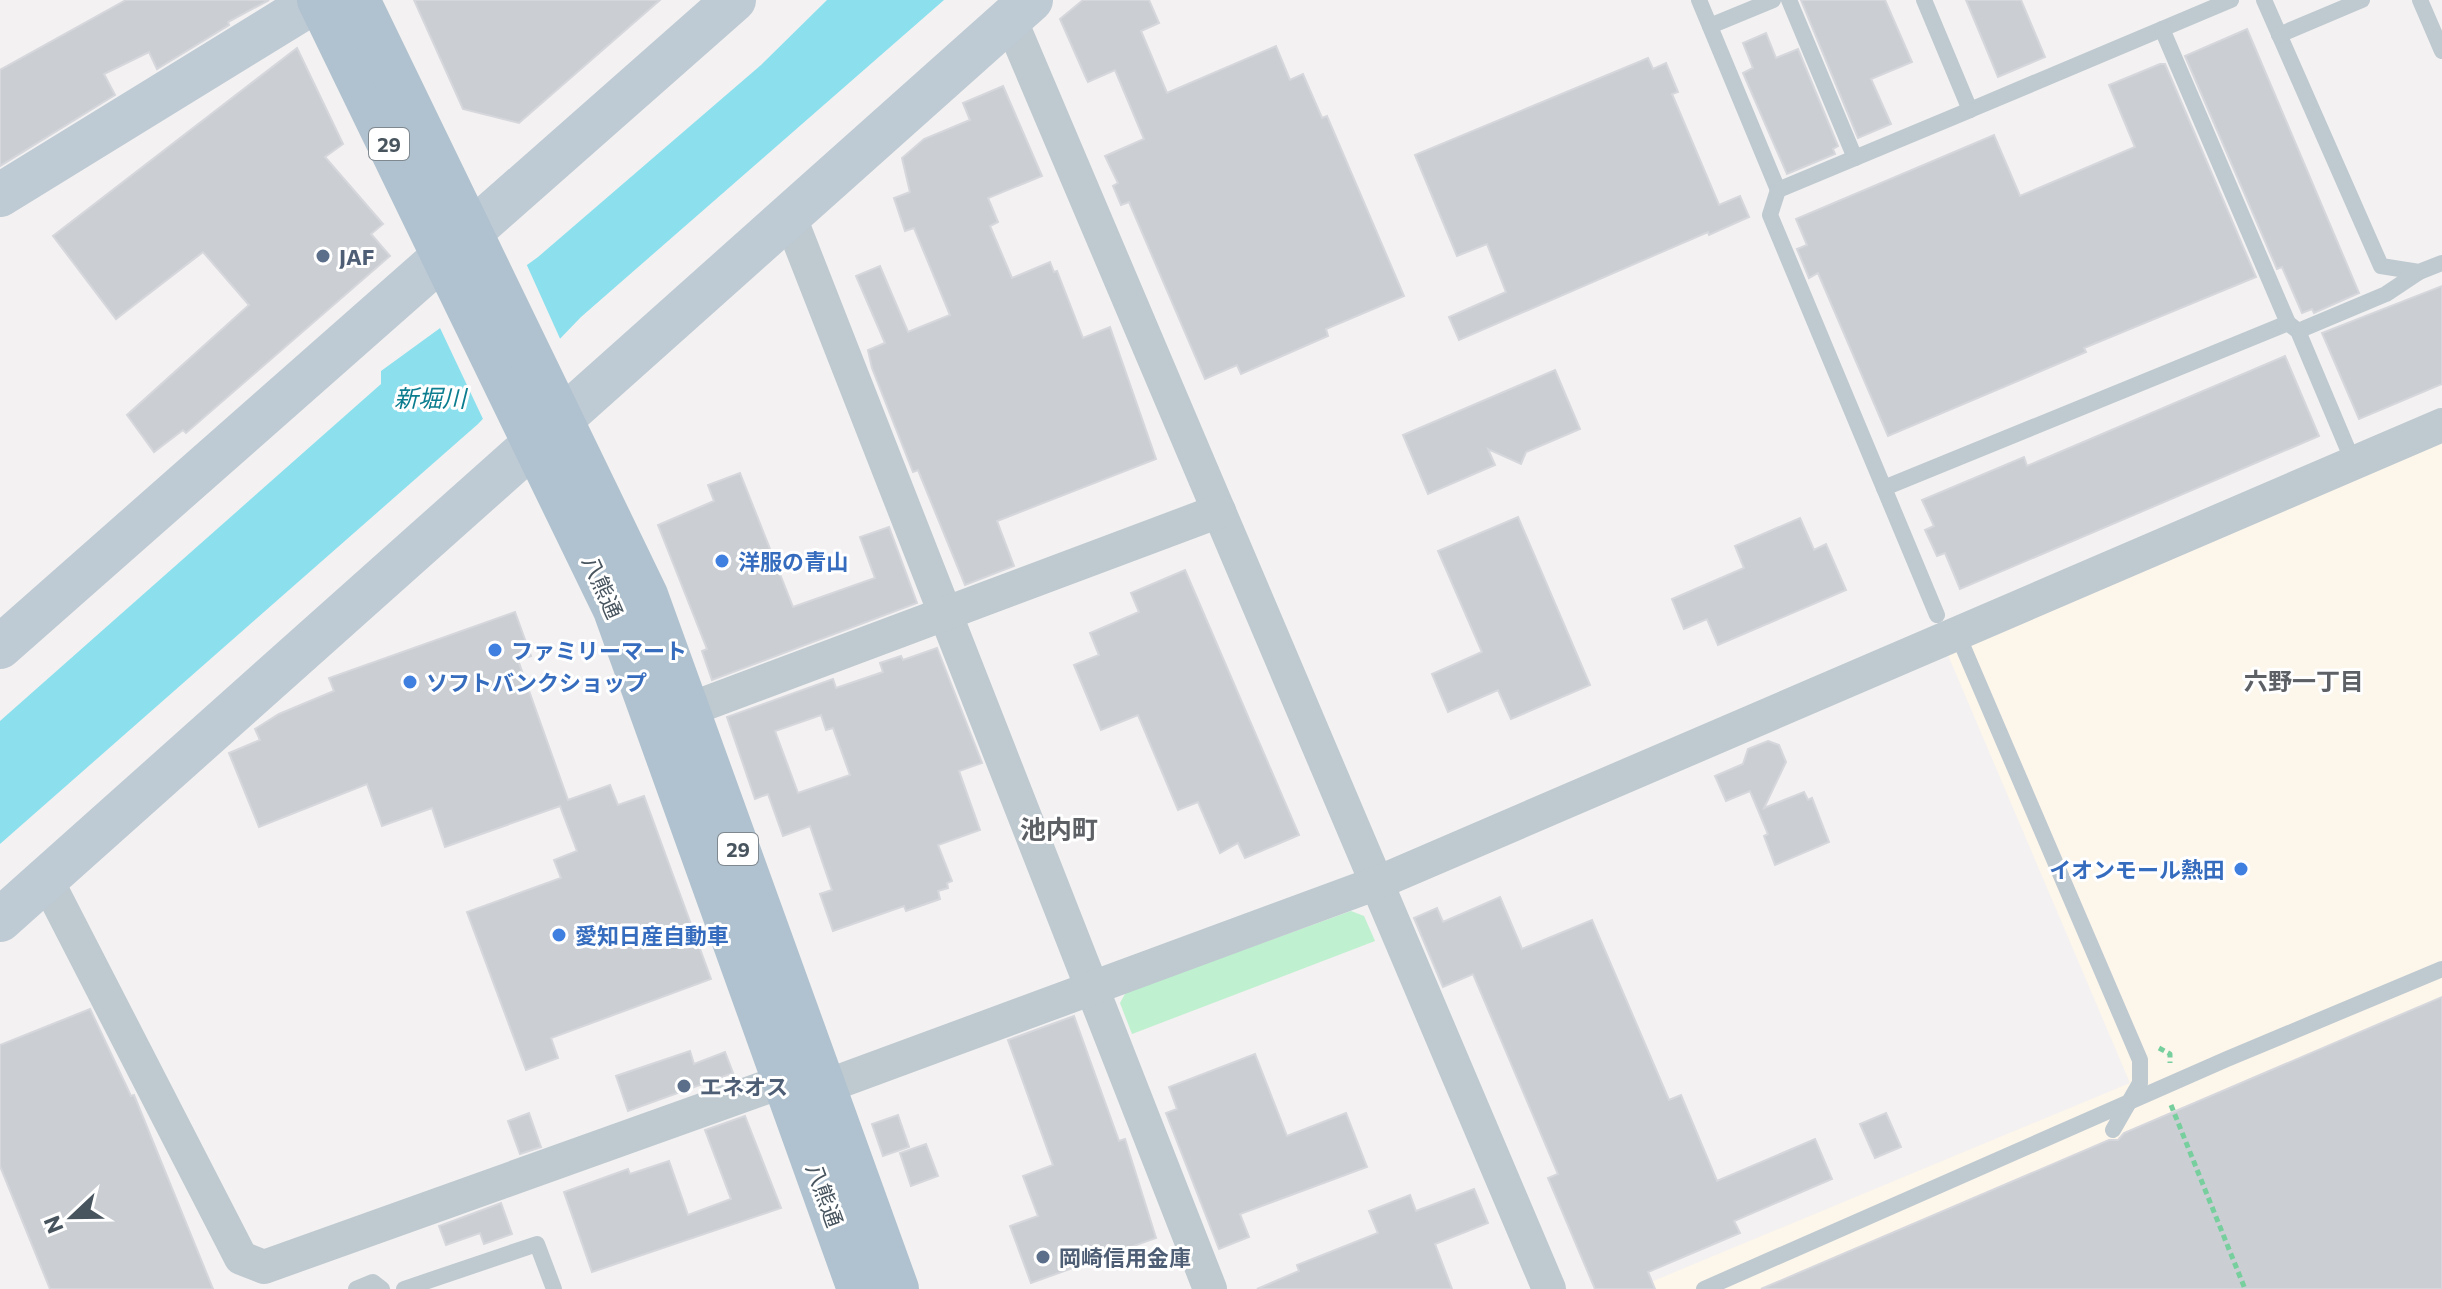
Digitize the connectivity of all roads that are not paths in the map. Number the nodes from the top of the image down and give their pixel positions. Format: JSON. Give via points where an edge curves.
{"nodes":[{"id":1,"x":318,"y":0,"type":"edge"},
{"id":2,"x":358,"y":0,"type":"edge"},
{"id":3,"x":1699,"y":0,"type":"edge"},
{"id":4,"x":1773,"y":0,"type":"edge"},
{"id":5,"x":1789,"y":0,"type":"edge"},
{"id":6,"x":1924,"y":0,"type":"edge"},
{"id":7,"x":2231,"y":0,"type":"edge"},
{"id":8,"x":2264,"y":0,"type":"edge"},
{"id":9,"x":2362,"y":0,"type":"edge"},
{"id":10,"x":2420,"y":0,"type":"edge"},
{"id":11,"x":718,"y":6,"type":"edge"},
{"id":12,"x":1021,"y":9,"type":"edge"},
{"id":13,"x":1710,"y":26,"type":"junction"},
{"id":14,"x":2162,"y":29,"type":"junction"},
{"id":15,"x":2279,"y":35,"type":"junction"},
{"id":16,"x":2442,"y":51,"type":"edge"},
{"id":17,"x":1970,"y":110,"type":"junction"},
{"id":18,"x":1855,"y":158,"type":"junction"},
{"id":19,"x":1778,"y":190,"type":"junction"},
{"id":20,"x":0,"y":195,"type":"edge"},
{"id":21,"x":789,"y":215,"type":"junction"},
{"id":22,"x":465,"y":258,"type":"junction"},
{"id":23,"x":2442,"y":263,"type":"edge"},
{"id":24,"x":2419,"y":272,"type":"junction"},
{"id":25,"x":2293,"y":327,"type":"junction"},
{"id":26,"x":540,"y":414,"type":"junction"},
{"id":27,"x":2442,"y":425,"type":"edge"},
{"id":28,"x":2354,"y":464,"type":"junction"},
{"id":29,"x":1884,"y":488,"type":"junction"},
{"id":30,"x":1219,"y":511,"type":"junction"},
{"id":31,"x":946,"y":613,"type":"junction"},
{"id":32,"x":1947,"y":624,"type":"junction"},
{"id":33,"x":0,"y":647,"type":"edge"},
{"id":34,"x":688,"y":710,"type":"junction"},
{"id":35,"x":45,"y":877,"type":"junction"},
{"id":36,"x":1377,"y":883,"type":"junction"},
{"id":37,"x":0,"y":920,"type":"edge"},
{"id":38,"x":2442,"y":969,"type":"edge"},
{"id":39,"x":1092,"y":988,"type":"junction"},
{"id":40,"x":808,"y":1079,"type":"junction"},
{"id":41,"x":2134,"y":1100,"type":"junction"},
{"id":42,"x":2113,"y":1130,"type":"dead end"},
{"id":43,"x":356,"y":1289,"type":"edge"},
{"id":44,"x":382,"y":1289,"type":"edge"},
{"id":45,"x":404,"y":1289,"type":"edge"},
{"id":46,"x":554,"y":1289,"type":"edge"},
{"id":47,"x":859,"y":1289,"type":"edge"},
{"id":48,"x":897,"y":1289,"type":"edge"},
{"id":49,"x":1210,"y":1289,"type":"edge"},
{"id":50,"x":1549,"y":1289,"type":"edge"},
{"id":51,"x":1704,"y":1289,"type":"edge"}],
"edges":[{"from":1,"to":20,"type":"street"},
{"from":1,"to":22,"type":"main road","name":"八熊通","number":"29"},
{"from":2,"to":22,"type":"main road","name":"八熊通","number":"29"},
{"from":3,"to":13,"type":"lane"},
{"from":4,"to":13,"type":"lane"},
{"from":5,"to":18,"type":"lane"},
{"from":6,"to":17,"type":"lane"},
{"from":7,"to":14,"type":"lane"},
{"from":8,"to":15,"type":"lane"},
{"from":9,"to":15,"type":"lane"},
{"from":10,"to":16,"type":"lane"},
{"from":11,"to":22,"type":"street"},
{"from":12,"to":21,"type":"street"},
{"from":12,"to":30,"type":"street"},
{"from":13,"to":19,"type":"lane"},
{"from":14,"to":17,"type":"lane"},
{"from":14,"to":25,"type":"lane"},
{"from":15,"to":24,"type":"lane","via":[[2381,266]]},
{"from":17,"to":18,"type":"lane"},
{"from":18,"to":19,"type":"lane"},
{"from":19,"to":29,"type":"lane","via":[[1770,215]]},
{"from":21,"to":26,"type":"street"},
{"from":21,"to":31,"type":"street"},
{"from":22,"to":26,"type":"main road","name":"八熊通","number":"29"},
{"from":22,"to":33,"type":"street"},
{"from":23,"to":24,"type":"lane"},
{"from":24,"to":25,"type":"lane","via":[[2386,294]]},
{"from":25,"to":28,"type":"lane"},
{"from":25,"to":29,"type":"lane"},
{"from":26,"to":34,"type":"main road","name":"八熊通","number":"29","via":[[646,595]]},
{"from":26,"to":35,"type":"street"},
{"from":26,"to":40,"type":"main road","name":"八熊通","number":"29"},
{"from":27,"to":28,"type":"street"},
{"from":28,"to":32,"type":"street"},
{"from":29,"to":32,"type":"lane"},
{"from":30,"to":31,"type":"street"},
{"from":30,"to":36,"type":"street"},
{"from":31,"to":34,"type":"street"},
{"from":31,"to":39,"type":"street"},
{"from":32,"to":36,"type":"street"},
{"from":32,"to":41,"type":"lane","via":[[2140,1060]]},
{"from":34,"to":40,"type":"main road","name":"八熊通","number":"29"},
{"from":35,"to":37,"type":"street"},
{"from":35,"to":40,"type":"street","via":[[241,1258],[264,1267]]},
{"from":36,"to":39,"type":"street"},
{"from":36,"to":50,"type":"street"},
{"from":38,"to":41,"type":"lane"},
{"from":39,"to":40,"type":"street"},
{"from":39,"to":49,"type":"street"},
{"from":40,"to":47,"type":"main road","name":"八熊通","number":"29"},
{"from":40,"to":48,"type":"main road","name":"八熊通","number":"29"},
{"from":41,"to":42,"type":"lane"},
{"from":41,"to":51,"type":"lane"},
{"from":43,"to":44,"type":"lane","via":[[373,1282]]},
{"from":45,"to":46,"type":"lane","via":[[537,1244]]}]}
